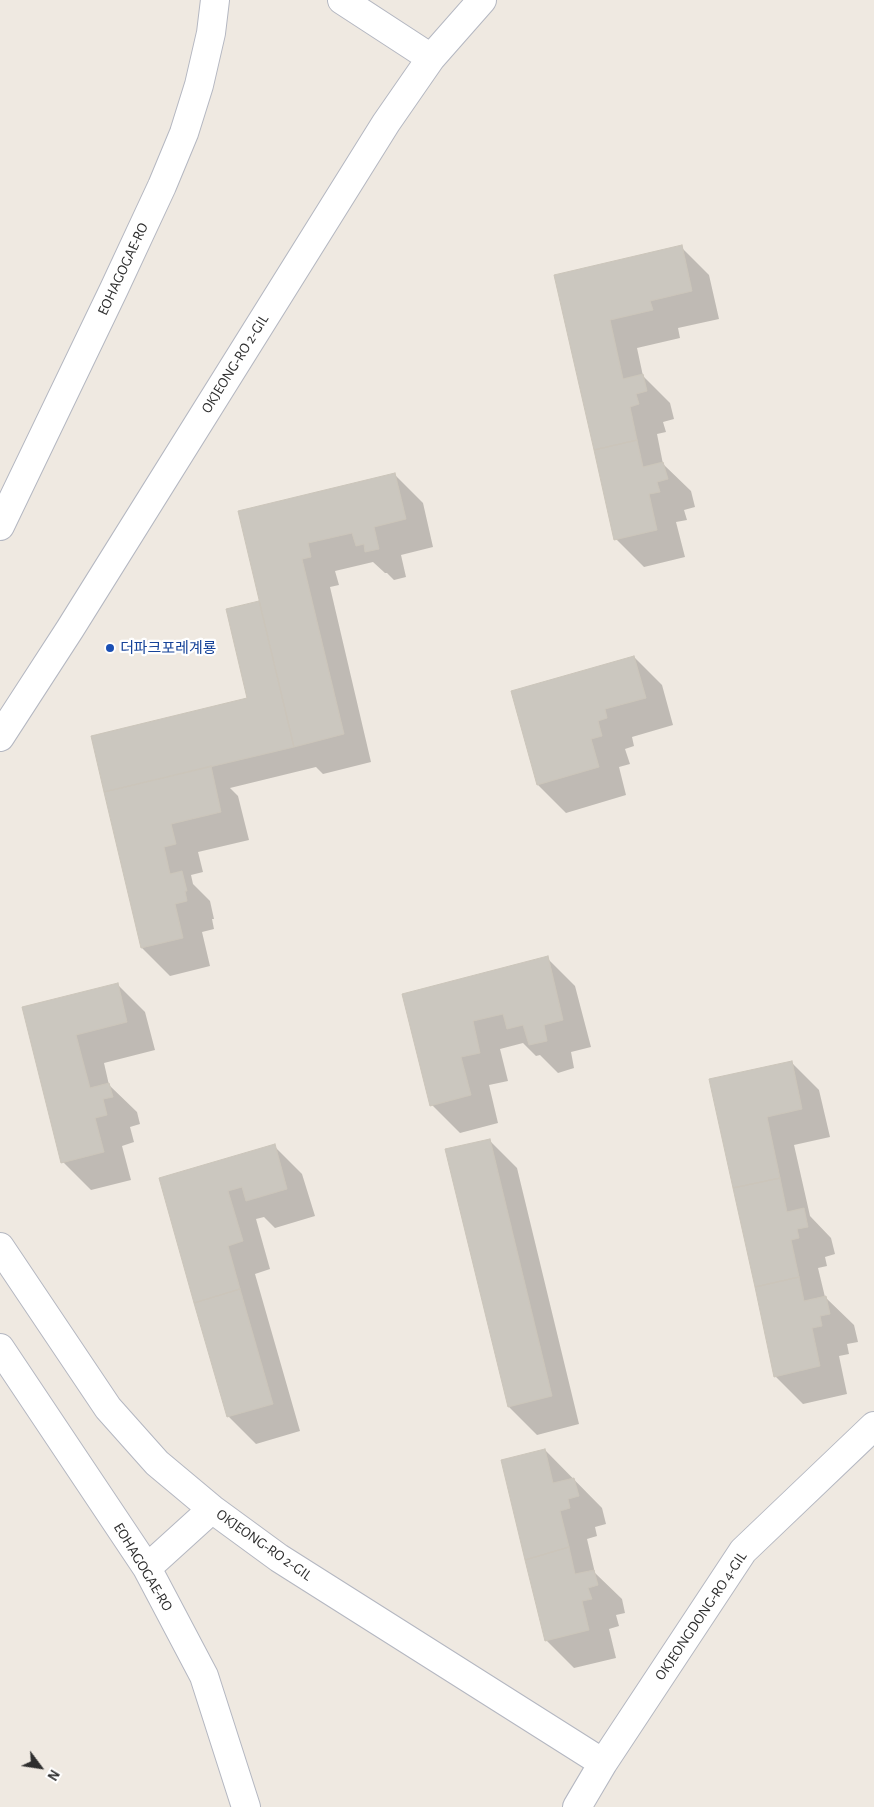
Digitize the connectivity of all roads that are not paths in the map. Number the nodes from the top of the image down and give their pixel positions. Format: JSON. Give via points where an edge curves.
{"nodes":[{"id":1,"x":215,"y":0,"type":"edge"},
{"id":2,"x":482,"y":0,"type":"edge"},
{"id":3,"x":358,"y":4,"type":"edge"},
{"id":4,"x":431,"y":58,"type":"junction"},
{"id":5,"x":0,"y":526,"type":"edge"},
{"id":6,"x":0,"y":737,"type":"edge"},
{"id":7,"x":0,"y":1247,"type":"edge"},
{"id":8,"x":0,"y":1348,"type":"edge"},
{"id":9,"x":874,"y":1426,"type":"edge"},
{"id":10,"x":212,"y":1508,"type":"junction"},
{"id":11,"x":147,"y":1568,"type":"junction"},
{"id":12,"x":603,"y":1763,"type":"junction"},
{"id":13,"x":246,"y":1807,"type":"edge"},
{"id":14,"x":577,"y":1807,"type":"edge"}],
"edges":[{"from":1,"to":5,"type":"street","name":"EOHAGOGAE-RO","via":[[199,86],[184,133],[122,272]]},
{"from":2,"to":4,"type":"street","name":"OKJEONG-RO 2-GIL"},
{"from":3,"to":4,"type":"street"},
{"from":4,"to":6,"type":"street","name":"OKJEONG-RO 2-GIL","via":[[386,123]]},
{"from":7,"to":10,"type":"street","name":"OKJEONG-RO 2-GIL","via":[[108,1408],[157,1462]]},
{"from":8,"to":11,"type":"street","name":"EOHAGOGAE-RO"},
{"from":9,"to":12,"type":"street","name":"OKJEONGDONG-RO 4-GIL","via":[[743,1551]]},
{"from":10,"to":11,"type":"street"},
{"from":10,"to":12,"type":"street","name":"OKJEONG-RO 2-GIL","via":[[279,1558]]},
{"from":11,"to":13,"type":"street","name":"EOHAGOGAE-RO","via":[[204,1676]]},
{"from":12,"to":14,"type":"street","name":"OKJEONGDONG-RO 4-GIL"}]}
